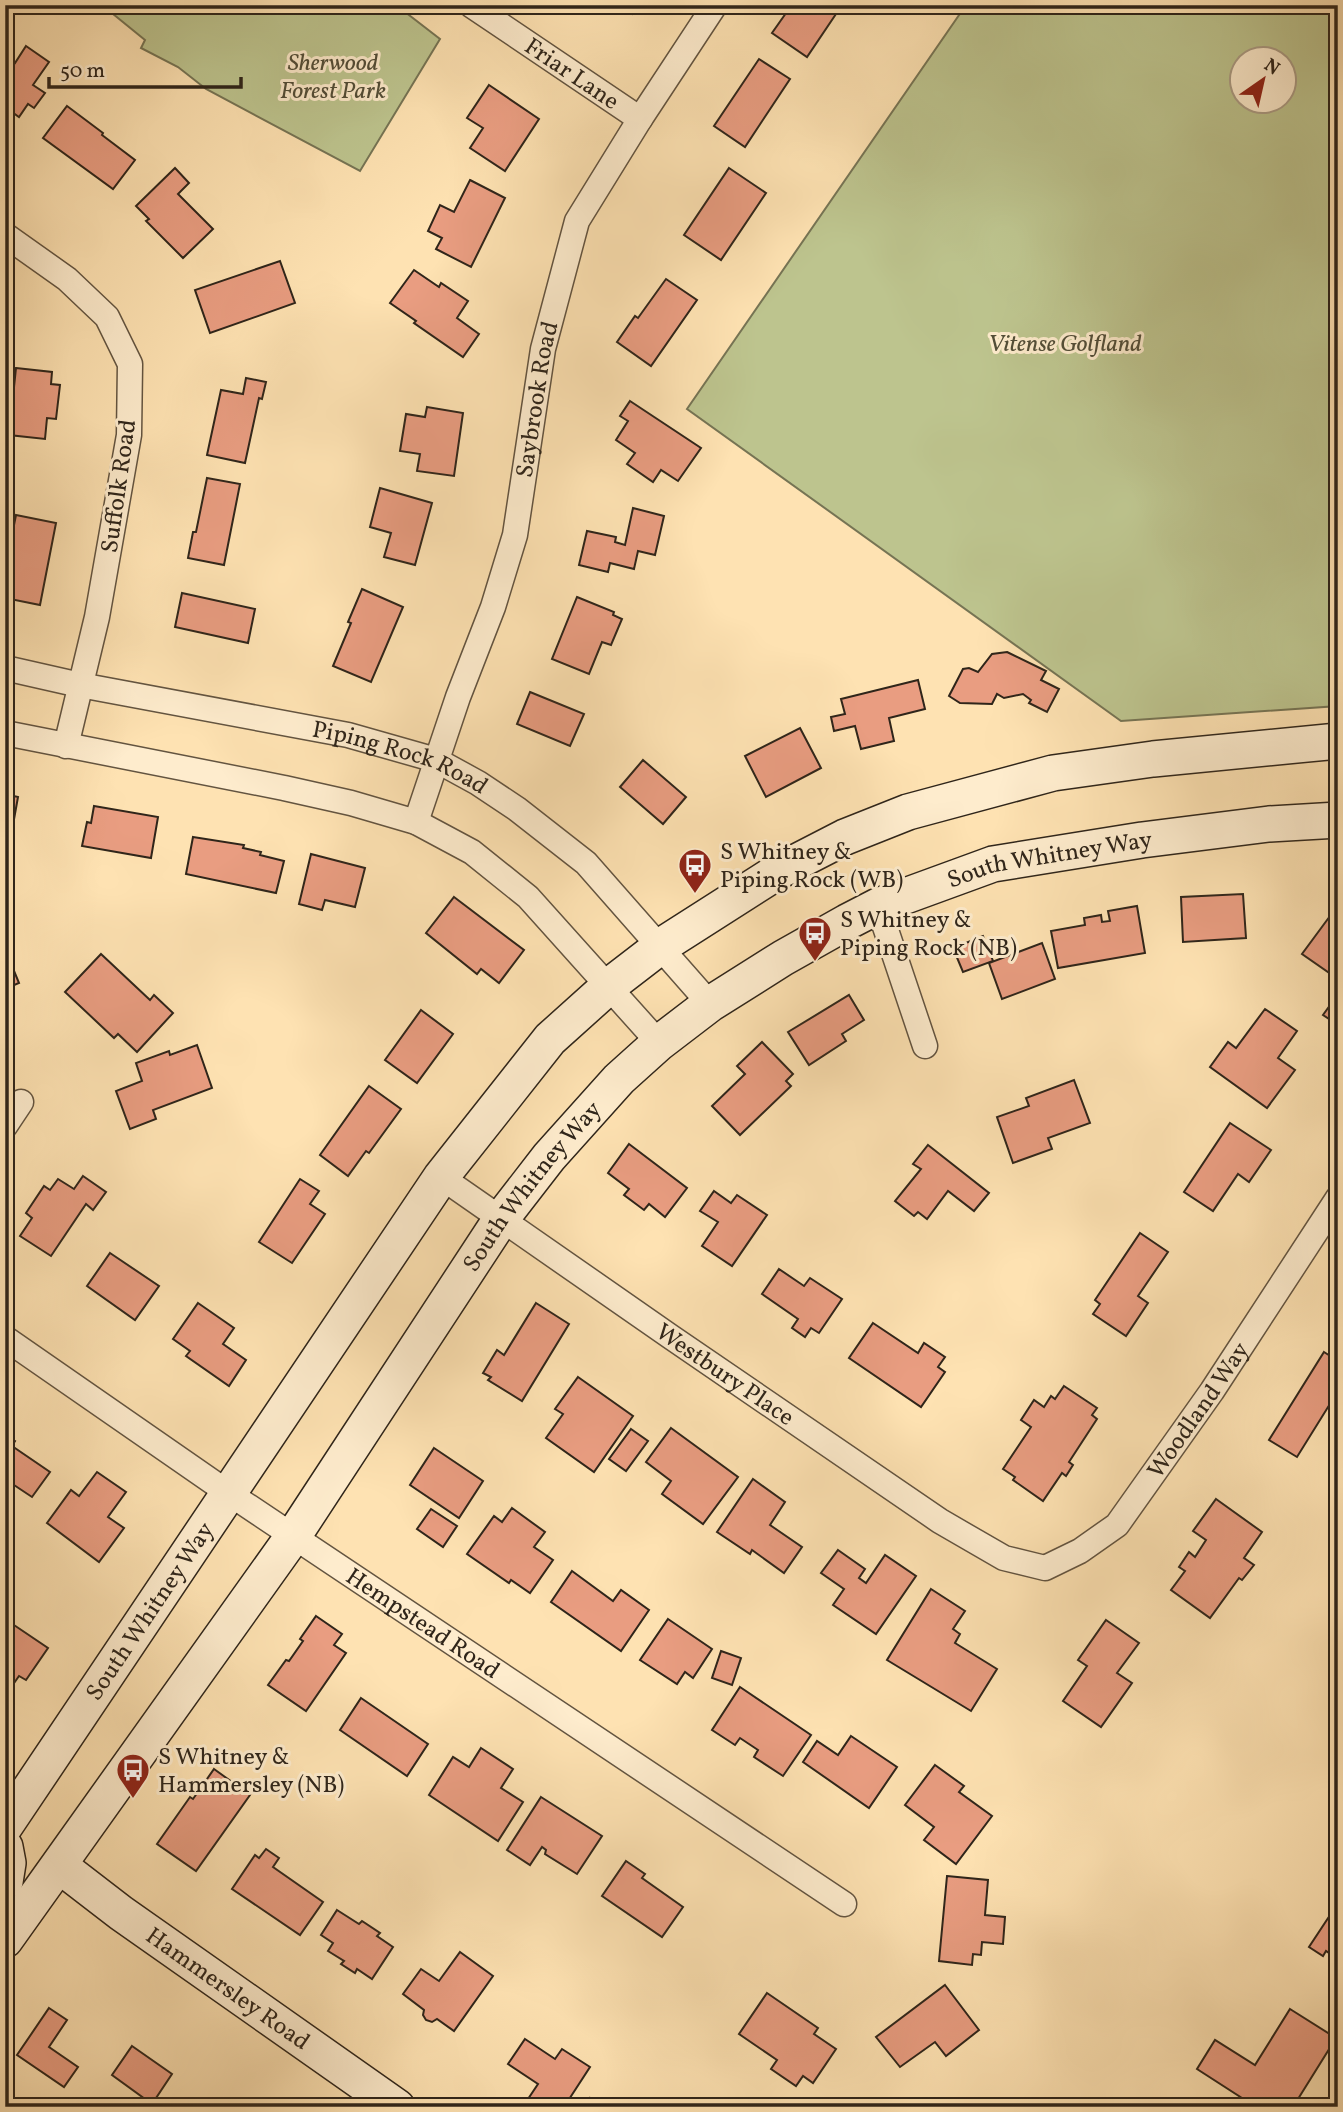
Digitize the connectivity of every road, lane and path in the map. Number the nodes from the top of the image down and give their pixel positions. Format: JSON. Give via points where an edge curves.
{"nodes":[{"id":1,"x":471,"y":5,"type":"edge"},
{"id":2,"x":715,"y":5,"type":"edge"},
{"id":3,"x":640,"y":119,"type":"junction"},
{"id":4,"x":5,"y":235,"type":"edge"},
{"id":5,"x":5,"y":668,"type":"edge"},
{"id":6,"x":80,"y":685,"type":"junction"},
{"id":7,"x":5,"y":733,"type":"edge"},
{"id":8,"x":1338,"y":741,"type":"edge"},
{"id":9,"x":66,"y":746,"type":"junction"},
{"id":10,"x":436,"y":760,"type":"junction"},
{"id":11,"x":1338,"y":820,"type":"edge"},
{"id":12,"x":416,"y":822,"type":"junction"},
{"id":13,"x":878,"y":906,"type":"junction"},
{"id":14,"x":661,"y":946,"type":"junction"},
{"id":15,"x":609,"y":986,"type":"junction"},
{"id":16,"x":710,"y":1004,"type":"junction"},
{"id":17,"x":659,"y":1043,"type":"junction"},
{"id":18,"x":925,"y":1046,"type":"dead end"},
{"id":19,"x":21,"y":1102,"type":"dead end"},
{"id":20,"x":5,"y":1126,"type":"edge"},
{"id":21,"x":441,"y":1177,"type":"junction"},
{"id":22,"x":1338,"y":1198,"type":"edge"},
{"id":23,"x":501,"y":1219,"type":"junction"},
{"id":24,"x":5,"y":1338,"type":"edge"},
{"id":25,"x":227,"y":1492,"type":"junction"},
{"id":26,"x":294,"y":1535,"type":"junction"},
{"id":27,"x":1017,"y":1561,"type":"joint"},
{"id":28,"x":5,"y":1826,"type":"edge"},
{"id":29,"x":5,"y":1847,"type":"edge"},
{"id":30,"x":60,"y":1866,"type":"junction"},
{"id":31,"x":5,"y":1882,"type":"edge"},
{"id":32,"x":844,"y":1904,"type":"dead end"},
{"id":33,"x":5,"y":1940,"type":"edge"},
{"id":34,"x":397,"y":2107,"type":"edge"}],
"edges":[{"from":1,"to":3,"type":"street","name":"Friar Lane"},
{"from":2,"to":3,"type":"street","name":"Saybrook Road"},
{"from":3,"to":10,"type":"street","name":"Saybrook Road","via":[[577,221],[543,349],[515,535]]},
{"from":4,"to":6,"type":"street","name":"Suffolk Road","via":[[67,279],[107,317],[130,364],[129,435],[97,617]]},
{"from":5,"to":6,"type":"street","name":"Piping Rock Road"},
{"from":6,"to":9,"type":"street","name":"Suffolk Road"},
{"from":6,"to":10,"type":"street","name":"Piping Rock Road","via":[[348,735]]},
{"from":7,"to":9,"type":"street"},
{"from":8,"to":14,"type":"main road","name":"South Whitney Way","via":[[1053,773],[908,812],[845,837],[777,872]]},
{"from":9,"to":12,"type":"street","via":[[284,788]]},
{"from":10,"to":12,"type":"street","name":"Saybrook Road"},
{"from":10,"to":14,"type":"street","name":"Piping Rock Road","via":[[517,809],[586,863]]},
{"from":11,"to":13,"type":"main road","name":"South Whitney Way","via":[[1231,828],[993,864]]},
{"from":12,"to":15,"type":"street","via":[[472,852],[528,897]]},
{"from":13,"to":16,"type":"main road","name":"South Whitney Way"},
{"from":13,"to":18,"type":"street"},
{"from":14,"to":15,"type":"main road","name":"South Whitney Way"},
{"from":14,"to":16,"type":"street","name":"Piping Rock Road"},
{"from":15,"to":17,"type":"street"},
{"from":15,"to":21,"type":"main road","name":"South Whitney Way","via":[[550,1039]]},
{"from":16,"to":17,"type":"main road","name":"South Whitney Way"},
{"from":17,"to":23,"type":"main road","name":"South Whitney Way","via":[[619,1079]]},
{"from":19,"to":20,"type":"street"},
{"from":21,"to":23,"type":"street","name":"Westbury Place"},
{"from":21,"to":25,"type":"main road","name":"South Whitney Way"},
{"from":22,"to":27,"type":"street","name":"Woodland Way","via":[[1212,1391],[1117,1525],[1080,1551],[1045,1567]]},
{"from":23,"to":26,"type":"main road","name":"South Whitney Way"},
{"from":23,"to":27,"type":"street","name":"Westbury Place","via":[[940,1521]]},
{"from":24,"to":25,"type":"street","name":"Hempstead Road"},
{"from":25,"to":26,"type":"street","name":"Hempstead Road"},
{"from":25,"to":28,"type":"main road","name":"South Whitney Way"},
{"from":26,"to":30,"type":"main road","name":"South Whitney Way"},
{"from":26,"to":32,"type":"street","name":"Hempstead Road"},
{"from":29,"to":31,"type":"main road"},
{"from":30,"to":33,"type":"main road","name":"South Whitney Way"},
{"from":30,"to":34,"type":"main road","name":"Hammersley Road"}]}
